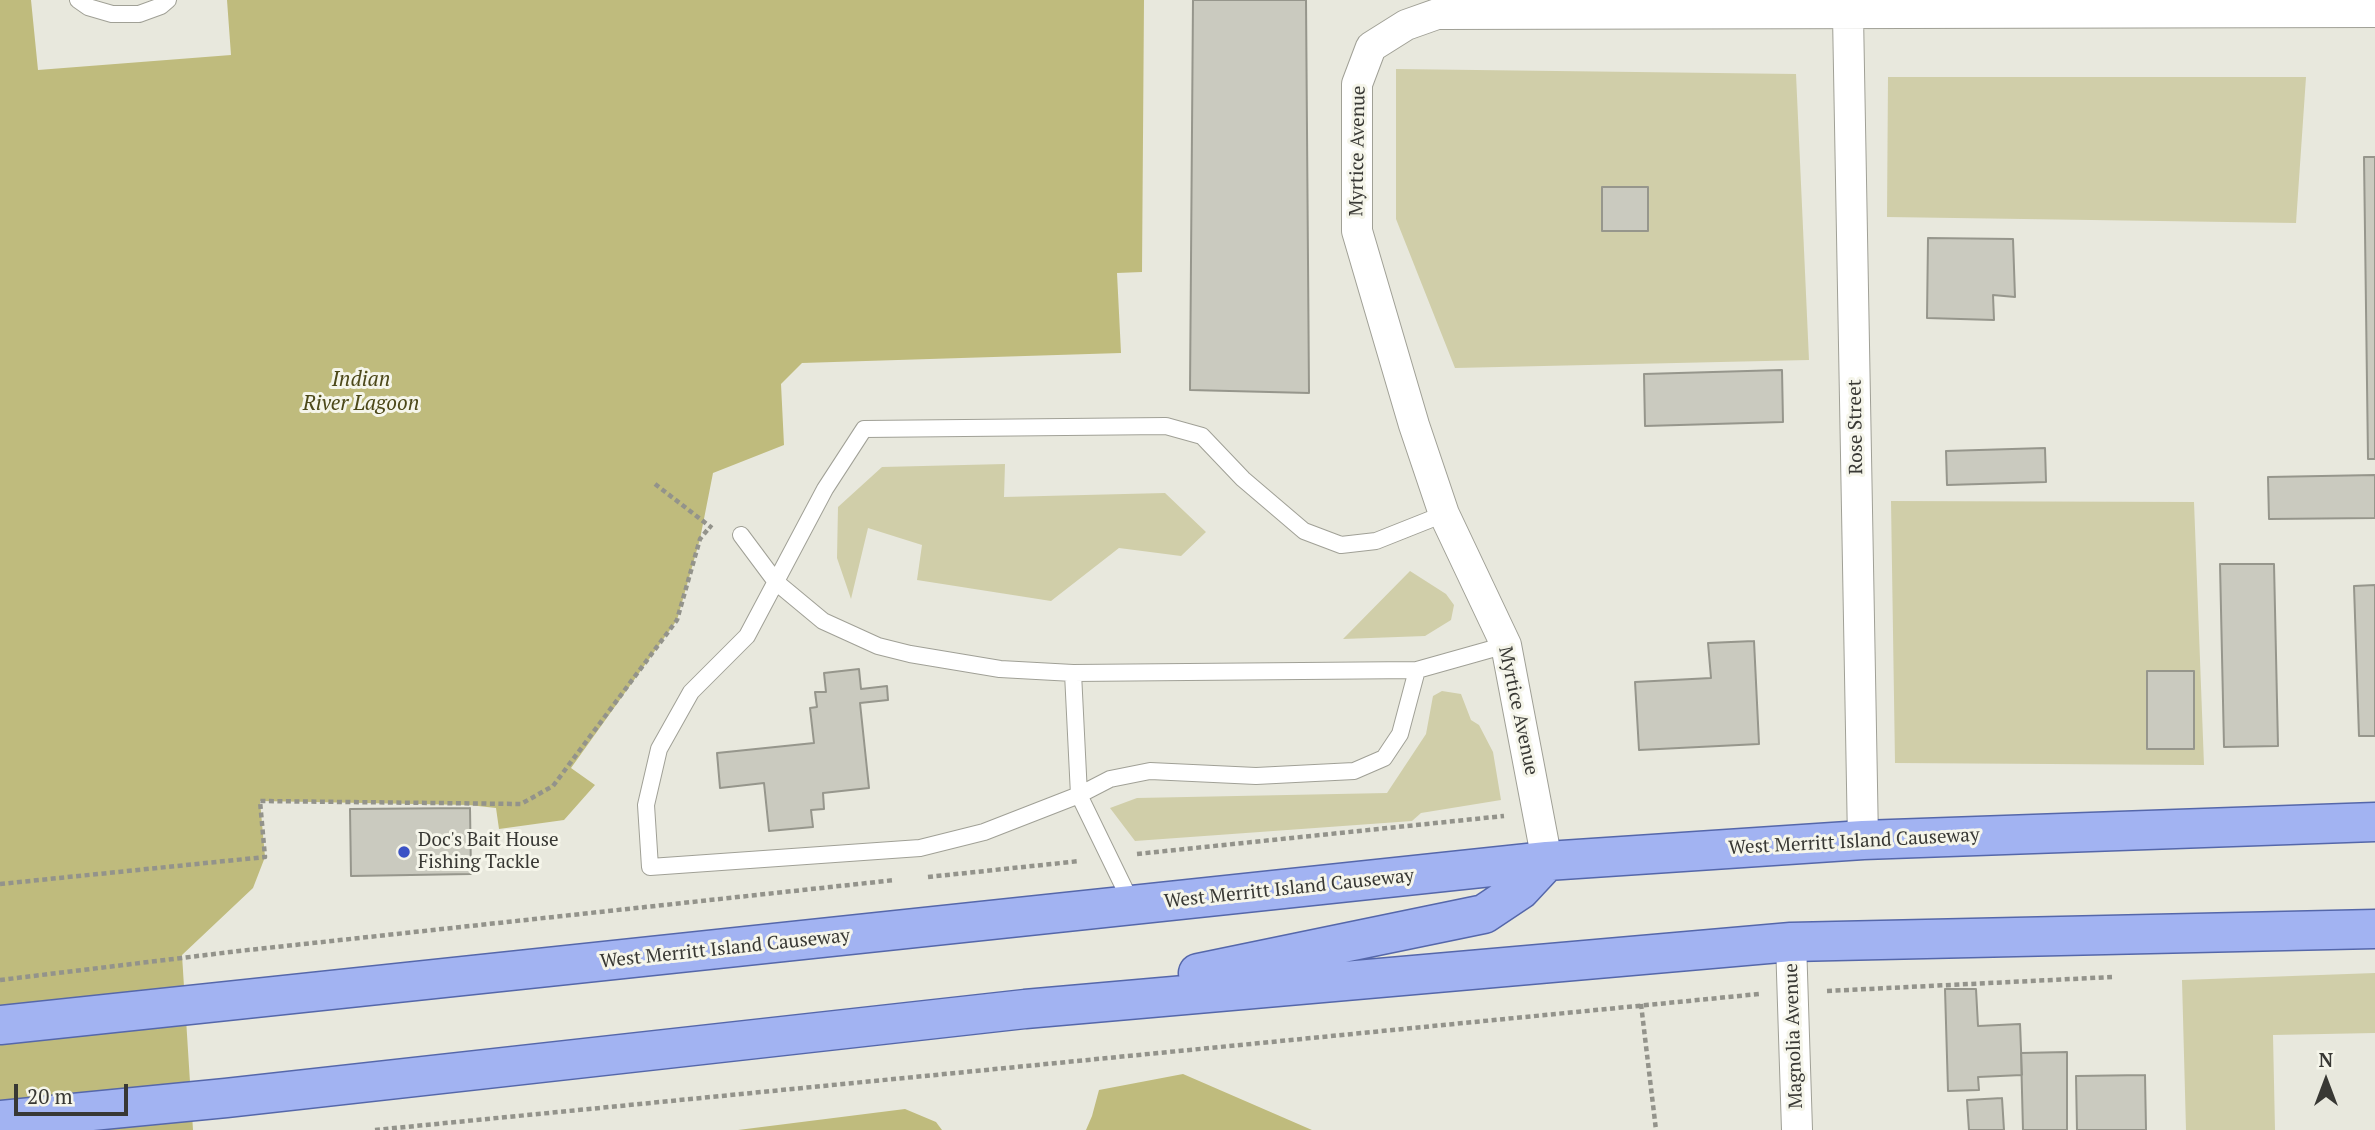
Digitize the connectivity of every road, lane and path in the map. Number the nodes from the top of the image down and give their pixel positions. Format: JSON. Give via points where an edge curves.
{"nodes":[{"id":1,"x":78,"y":0,"type":"edge"},
{"id":2,"x":167,"y":0,"type":"edge"},
{"id":3,"x":1937,"y":6,"type":"edge"},
{"id":4,"x":2375,"y":12,"type":"edge"},
{"id":5,"x":1849,"y":15,"type":"junction"},
{"id":6,"x":655,"y":484,"type":"dead end"},
{"id":7,"x":1444,"y":514,"type":"junction"},
{"id":8,"x":741,"y":535,"type":"dead end"},
{"id":9,"x":776,"y":582,"type":"junction"},
{"id":10,"x":1506,"y":645,"type":"junction"},
{"id":11,"x":1417,"y":670,"type":"junction"},
{"id":12,"x":1073,"y":673,"type":"junction"},
{"id":13,"x":1079,"y":794,"type":"junction"},
{"id":14,"x":2375,"y":822,"type":"edge"},
{"id":15,"x":1863,"y":840,"type":"junction"},
{"id":16,"x":1547,"y":860,"type":"junction"},
{"id":17,"x":0,"y":884,"type":"edge"},
{"id":18,"x":1133,"y":906,"type":"junction"},
{"id":19,"x":2375,"y":929,"type":"edge"},
{"id":20,"x":1791,"y":942,"type":"junction"},
{"id":21,"x":239,"y":951,"type":"dead end"},
{"id":22,"x":2118,"y":976,"type":"dead end"},
{"id":23,"x":0,"y":980,"type":"edge"},
{"id":24,"x":1792,"y":992,"type":"junction"},
{"id":25,"x":1641,"y":1004,"type":"junction"},
{"id":26,"x":1025,"y":1009,"type":"junction"},
{"id":27,"x":0,"y":1025,"type":"edge"},
{"id":28,"x":0,"y":1120,"type":"edge"},
{"id":29,"x":375,"y":1130,"type":"edge"},
{"id":30,"x":1657,"y":1130,"type":"edge"},
{"id":31,"x":1797,"y":1130,"type":"edge"}],
"edges":[{"from":1,"to":2,"type":"lane","via":[[112,14],[139,14]]},
{"from":3,"to":4,"type":"street","name":"Myrtice Avenue"},
{"from":3,"to":5,"type":"street","name":"Myrtice Avenue"},
{"from":5,"to":7,"type":"street","name":"Myrtice Avenue","via":[[1437,14],[1371,47],[1357,84],[1357,231]]},
{"from":5,"to":15,"type":"street","name":"Rose Street"},
{"from":6,"to":17,"type":"path","via":[[709,528],[700,539],[677,620],[553,786],[522,804],[260,801],[265,857]]},
{"from":7,"to":9,"type":"lane","via":[[1376,541],[1341,545],[1304,531],[1243,479],[1202,436],[1166,426],[864,429],[825,489]]},
{"from":7,"to":10,"type":"street","name":"Myrtice Avenue"},
{"from":8,"to":9,"type":"lane"},
{"from":9,"to":12,"type":"lane","via":[[823,621],[878,646],[1000,669]]},
{"from":9,"to":13,"type":"lane","via":[[747,636],[691,692],[659,749],[646,805],[650,867],[920,848],[984,832]]},
{"from":10,"to":11,"type":"lane"},
{"from":10,"to":16,"type":"street","name":"Myrtice Avenue"},
{"from":11,"to":12,"type":"lane"},
{"from":11,"to":13,"type":"lane","via":[[1400,734],[1384,758],[1354,771],[1256,776],[1150,771],[1110,779]]},
{"from":12,"to":13,"type":"lane"},
{"from":13,"to":18,"type":"lane"},
{"from":14,"to":15,"type":"main road","name":"West Merritt Island Causeway"},
{"from":15,"to":16,"type":"main road","name":"West Merritt Island Causeway"},
{"from":16,"to":18,"type":"main road","name":"West Merritt Island Causeway"},
{"from":16,"to":26,"type":"main road","via":[[1520,890],[1484,914]]},
{"from":18,"to":27,"type":"main road","name":"West Merritt Island Causeway"},
{"from":19,"to":20,"type":"main road"},
{"from":20,"to":24,"type":"street","name":"Magnolia Avenue"},
{"from":20,"to":26,"type":"main road"},
{"from":21,"to":23,"type":"path"},
{"from":22,"to":24,"type":"path"},
{"from":24,"to":25,"type":"path"},
{"from":24,"to":31,"type":"street","name":"Magnolia Avenue"},
{"from":25,"to":29,"type":"path"},
{"from":25,"to":30,"type":"path"},
{"from":26,"to":28,"type":"main road"}]}
